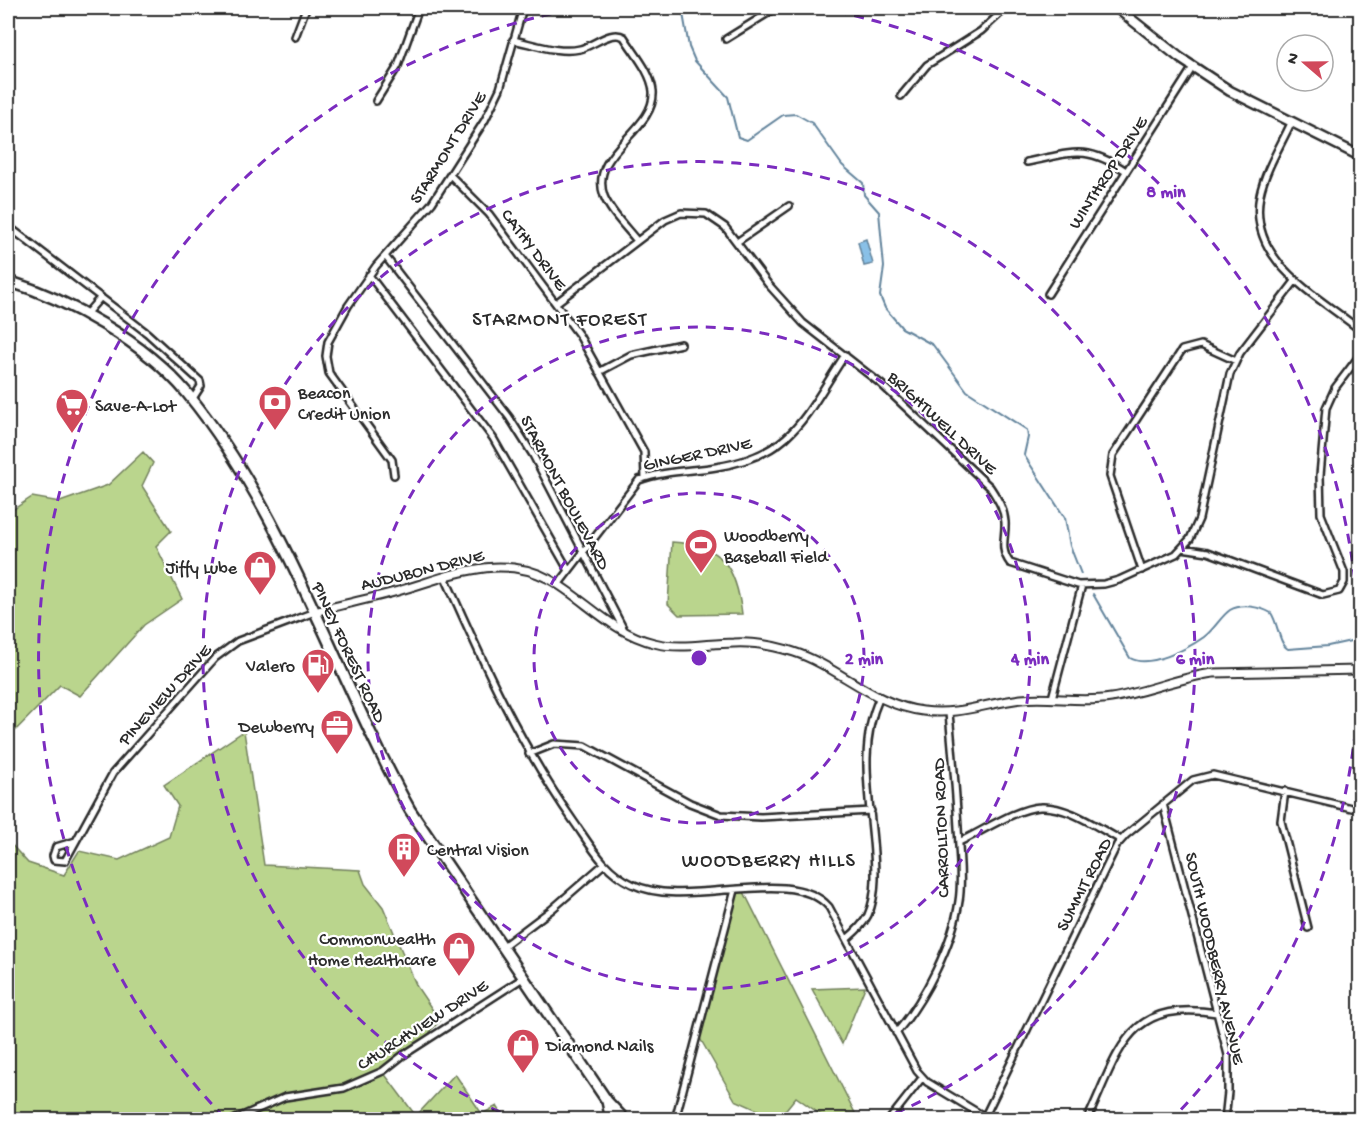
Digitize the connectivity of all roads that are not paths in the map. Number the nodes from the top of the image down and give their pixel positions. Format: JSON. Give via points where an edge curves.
{"nodes":[{"id":1,"x":306,"y":8,"type":"edge"},
{"id":2,"x":419,"y":8,"type":"edge"},
{"id":3,"x":523,"y":8,"type":"edge"},
{"id":4,"x":776,"y":8,"type":"edge"},
{"id":5,"x":1006,"y":8,"type":"edge"},
{"id":6,"x":1117,"y":8,"type":"edge"},
{"id":7,"x":295,"y":37,"type":"dead end"},
{"id":8,"x":726,"y":39,"type":"dead end"},
{"id":9,"x":513,"y":40,"type":"junction"},
{"id":10,"x":1193,"y":67,"type":"junction"},
{"id":11,"x":902,"y":96,"type":"dead end"},
{"id":12,"x":376,"y":101,"type":"dead end"},
{"id":13,"x":1291,"y":123,"type":"junction"},
{"id":14,"x":1360,"y":156,"type":"edge"},
{"id":15,"x":1027,"y":162,"type":"dead end"},
{"id":16,"x":1126,"y":171,"type":"junction"},
{"id":17,"x":450,"y":175,"type":"junction"},
{"id":18,"x":789,"y":206,"type":"dead end"},
{"id":19,"x":8,"y":226,"type":"edge"},
{"id":20,"x":637,"y":241,"type":"junction"},
{"id":21,"x":737,"y":242,"type":"junction"},
{"id":22,"x":385,"y":256,"type":"junction"},
{"id":23,"x":369,"y":275,"type":"junction"},
{"id":24,"x":1296,"y":280,"type":"junction"},
{"id":25,"x":8,"y":281,"type":"edge"},
{"id":26,"x":1048,"y":294,"type":"dead end"},
{"id":27,"x":101,"y":297,"type":"junction"},
{"id":28,"x":556,"y":303,"type":"junction"},
{"id":29,"x":86,"y":314,"type":"junction"},
{"id":30,"x":1360,"y":330,"type":"edge"},
{"id":31,"x":681,"y":344,"type":"dead end"},
{"id":32,"x":845,"y":355,"type":"junction"},
{"id":33,"x":1360,"y":355,"type":"edge"},
{"id":34,"x":1236,"y":361,"type":"junction"},
{"id":35,"x":599,"y":372,"type":"junction"},
{"id":36,"x":192,"y":400,"type":"junction"},
{"id":37,"x":393,"y":475,"type":"dead end"},
{"id":38,"x":645,"y":478,"type":"junction"},
{"id":39,"x":1182,"y":548,"type":"junction"},
{"id":40,"x":582,"y":553,"type":"junction"},
{"id":41,"x":1142,"y":570,"type":"junction"},
{"id":42,"x":569,"y":571,"type":"junction"},
{"id":43,"x":445,"y":577,"type":"junction"},
{"id":44,"x":558,"y":585,"type":"junction"},
{"id":45,"x":1082,"y":585,"type":"junction"},
{"id":46,"x":315,"y":612,"type":"junction"},
{"id":47,"x":626,"y":633,"type":"junction"},
{"id":48,"x":1360,"y":670,"type":"edge"},
{"id":49,"x":1052,"y":698,"type":"junction"},
{"id":50,"x":879,"y":699,"type":"junction"},
{"id":51,"x":949,"y":713,"type":"junction"},
{"id":52,"x":529,"y":754,"type":"junction"},
{"id":53,"x":1285,"y":791,"type":"junction"},
{"id":54,"x":1162,"y":804,"type":"junction"},
{"id":55,"x":1360,"y":810,"type":"edge"},
{"id":56,"x":871,"y":811,"type":"junction"},
{"id":57,"x":1121,"y":840,"type":"junction"},
{"id":58,"x":76,"y":842,"type":"junction"},
{"id":59,"x":959,"y":842,"type":"junction"},
{"id":60,"x":604,"y":864,"type":"junction"},
{"id":61,"x":735,"y":890,"type":"junction"},
{"id":62,"x":1308,"y":928,"type":"dead end"},
{"id":63,"x":847,"y":939,"type":"junction"},
{"id":64,"x":502,"y":947,"type":"junction"},
{"id":65,"x":523,"y":978,"type":"junction"},
{"id":66,"x":1217,"y":1013,"type":"junction"},
{"id":67,"x":896,"y":1033,"type":"junction"},
{"id":68,"x":922,"y":1078,"type":"junction"},
{"id":69,"x":607,"y":1101,"type":"junction"},
{"id":70,"x":988,"y":1118,"type":"edge"},
{"id":71,"x":233,"y":1119,"type":"edge"},
{"id":72,"x":611,"y":1119,"type":"edge"},
{"id":73,"x":625,"y":1119,"type":"edge"},
{"id":74,"x":675,"y":1119,"type":"edge"},
{"id":75,"x":889,"y":1119,"type":"edge"},
{"id":76,"x":1087,"y":1119,"type":"edge"},
{"id":77,"x":1225,"y":1119,"type":"edge"}],
"edges":[{"from":1,"to":7,"type":"street"},
{"from":2,"to":12,"type":"street","via":[[398,66]]},
{"from":3,"to":9,"type":"street","name":"STARMONT DRIVE"},
{"from":4,"to":8,"type":"street"},
{"from":5,"to":11,"type":"street","via":[[981,31],[927,65]]},
{"from":6,"to":10,"type":"main road"},
{"from":9,"to":17,"type":"street","name":"STARMONT DRIVE","via":[[493,105]]},
{"from":9,"to":20,"type":"street","via":[[579,50],[615,35],[624,37],[649,79],[652,102],[611,158],[603,173],[602,189],[607,202]]},
{"from":10,"to":13,"type":"main road"},
{"from":10,"to":16,"type":"street","name":"WINTHROP DRIVE"},
{"from":13,"to":14,"type":"main road"},
{"from":13,"to":24,"type":"street","via":[[1263,184],[1258,209],[1269,251]]},
{"from":15,"to":16,"type":"street","via":[[1088,152]]},
{"from":16,"to":26,"type":"street","name":"WINTHROP DRIVE"},
{"from":17,"to":22,"type":"street","name":"STARMONT DRIVE","via":[[432,203]]},
{"from":17,"to":28,"type":"street","name":"CATHY DRIVE","via":[[489,214]]},
{"from":18,"to":21,"type":"street"},
{"from":19,"to":27,"type":"street"},
{"from":20,"to":21,"type":"street","name":"BRIGHTWELL DRIVE","via":[[665,220],[690,212],[714,218]]},
{"from":20,"to":28,"type":"street","name":"BRIGHTWELL DRIVE"},
{"from":21,"to":32,"type":"street","name":"BRIGHTWELL DRIVE","via":[[803,324]]},
{"from":22,"to":23,"type":"street","name":"STARMONT DRIVE"},
{"from":22,"to":40,"type":"street","name":"STARMONT BOULEVARD","via":[[509,417]]},
{"from":23,"to":37,"type":"street","name":"STARMONT DRIVE","via":[[328,342],[327,364],[333,380],[392,460]]},
{"from":23,"to":42,"type":"street","name":"STARMONT BOULEVARD","via":[[493,438]]},
{"from":24,"to":30,"type":"street"},
{"from":24,"to":34,"type":"street","name":"BRIGHTWELL DRIVE"},
{"from":25,"to":29,"type":"main road","name":"PINEY FOREST ROAD","via":[[35,289]]},
{"from":27,"to":29,"type":"street"},
{"from":27,"to":36,"type":"street","via":[[200,381]]},
{"from":28,"to":35,"type":"street","name":"CATHY DRIVE"},
{"from":29,"to":36,"type":"main road","name":"PINEY FOREST ROAD","via":[[149,358]]},
{"from":31,"to":35,"type":"street","via":[[631,355]]},
{"from":32,"to":38,"type":"street","name":"GINGER DRIVE","via":[[794,430],[776,447],[744,462]]},
{"from":32,"to":45,"type":"street","name":"BRIGHTWELL DRIVE","via":[[990,486],[1002,506],[1003,549],[1010,563]]},
{"from":33,"to":39,"type":"street","via":[[1335,388],[1324,418],[1321,514],[1344,572],[1344,582],[1338,591],[1323,595],[1208,552]]},
{"from":34,"to":39,"type":"street","name":"BRIGHTWELL DRIVE","via":[[1220,412],[1199,519]]},
{"from":34,"to":41,"type":"street","via":[[1201,345],[1182,350],[1113,455],[1110,476]]},
{"from":35,"to":38,"type":"street","name":"CATHY DRIVE","via":[[644,452]]},
{"from":36,"to":46,"type":"main road","name":"PINEY FOREST ROAD","via":[[238,463]]},
{"from":38,"to":40,"type":"street","name":"GINGER DRIVE","via":[[634,484]]},
{"from":39,"to":41,"type":"street","name":"BRIGHTWELL DRIVE"},
{"from":40,"to":42,"type":"street","name":"GINGER DRIVE"},
{"from":40,"to":47,"type":"street","name":"STARMONT BOULEVARD"},
{"from":41,"to":45,"type":"street","name":"BRIGHTWELL DRIVE","via":[[1111,582]]},
{"from":42,"to":44,"type":"street","name":"GINGER DRIVE"},
{"from":43,"to":44,"type":"street","name":"AUDUBON DRIVE","via":[[474,568],[499,566],[531,572]]},
{"from":43,"to":46,"type":"street","name":"AUDUBON DRIVE"},
{"from":43,"to":52,"type":"street"},
{"from":44,"to":47,"type":"street","name":"AUDUBON DRIVE"},
{"from":45,"to":49,"type":"street"},
{"from":46,"to":58,"type":"street","name":"PINEVIEW DRIVE","via":[[238,641],[215,658],[113,773]]},
{"from":46,"to":64,"type":"main road","name":"PINEY FOREST ROAD","via":[[405,801]]},
{"from":47,"to":50,"type":"street","name":"AUDUBON DRIVE","via":[[675,646],[732,643],[777,647],[807,658]]},
{"from":48,"to":49,"type":"street","name":"AUDUBON DRIVE","via":[[1213,673],[1112,698]]},
{"from":49,"to":51,"type":"street","name":"AUDUBON DRIVE","via":[[1022,699]]},
{"from":50,"to":51,"type":"street","name":"AUDUBON DRIVE","via":[[911,710]]},
{"from":50,"to":56,"type":"street","via":[[867,746]]},
{"from":51,"to":59,"type":"street","name":"CARROLLTON ROAD"},
{"from":52,"to":56,"type":"street","via":[[554,744],[585,746],[690,803],[728,816]]},
{"from":52,"to":60,"type":"street"},
{"from":53,"to":54,"type":"street","name":"SUMMIT ROAD","via":[[1207,775],[1193,780]]},
{"from":53,"to":55,"type":"street","name":"SUMMIT ROAD"},
{"from":53,"to":62,"type":"street","via":[[1281,820]]},
{"from":54,"to":57,"type":"street","name":"SUMMIT ROAD"},
{"from":54,"to":66,"type":"street","name":"SOUTH WOODBERRY AVENUE"},
{"from":56,"to":63,"type":"street","via":[[875,868],[872,904],[865,921]]},
{"from":57,"to":59,"type":"street","via":[[1062,811],[1040,807]]},
{"from":57,"to":70,"type":"street","name":"SUMMIT ROAD"},
{"from":58,"to":58,"type":"street","name":"PINEVIEW DRIVE","via":[[56,847],[54,860],[65,861]]},
{"from":59,"to":67,"type":"street","name":"CARROLLTON ROAD","via":[[960,894],[951,933],[917,1007]]},
{"from":60,"to":61,"type":"street","via":[[633,885],[658,892]]},
{"from":60,"to":64,"type":"street"},
{"from":61,"to":63,"type":"street","via":[[787,887],[809,892],[829,907]]},
{"from":61,"to":74,"type":"street"},
{"from":63,"to":67,"type":"street"},
{"from":64,"to":65,"type":"main road","name":"PINEY FOREST ROAD"},
{"from":65,"to":69,"type":"main road","name":"PINEY FOREST ROAD"},
{"from":65,"to":71,"type":"street","name":"CHURCHVIEW DRIVE","via":[[383,1071],[349,1086],[285,1097]]},
{"from":66,"to":76,"type":"street","via":[[1174,1010],[1156,1015],[1136,1029],[1122,1047]]},
{"from":66,"to":77,"type":"street","name":"SOUTH WOODBERRY AVENUE","via":[[1228,1064]]},
{"from":67,"to":68,"type":"street"},
{"from":68,"to":70,"type":"street"},
{"from":68,"to":75,"type":"street"},
{"from":69,"to":72,"type":"main road","name":"PINEY FOREST ROAD"},
{"from":69,"to":73,"type":"main road","name":"PINEY FOREST ROAD"}]}
